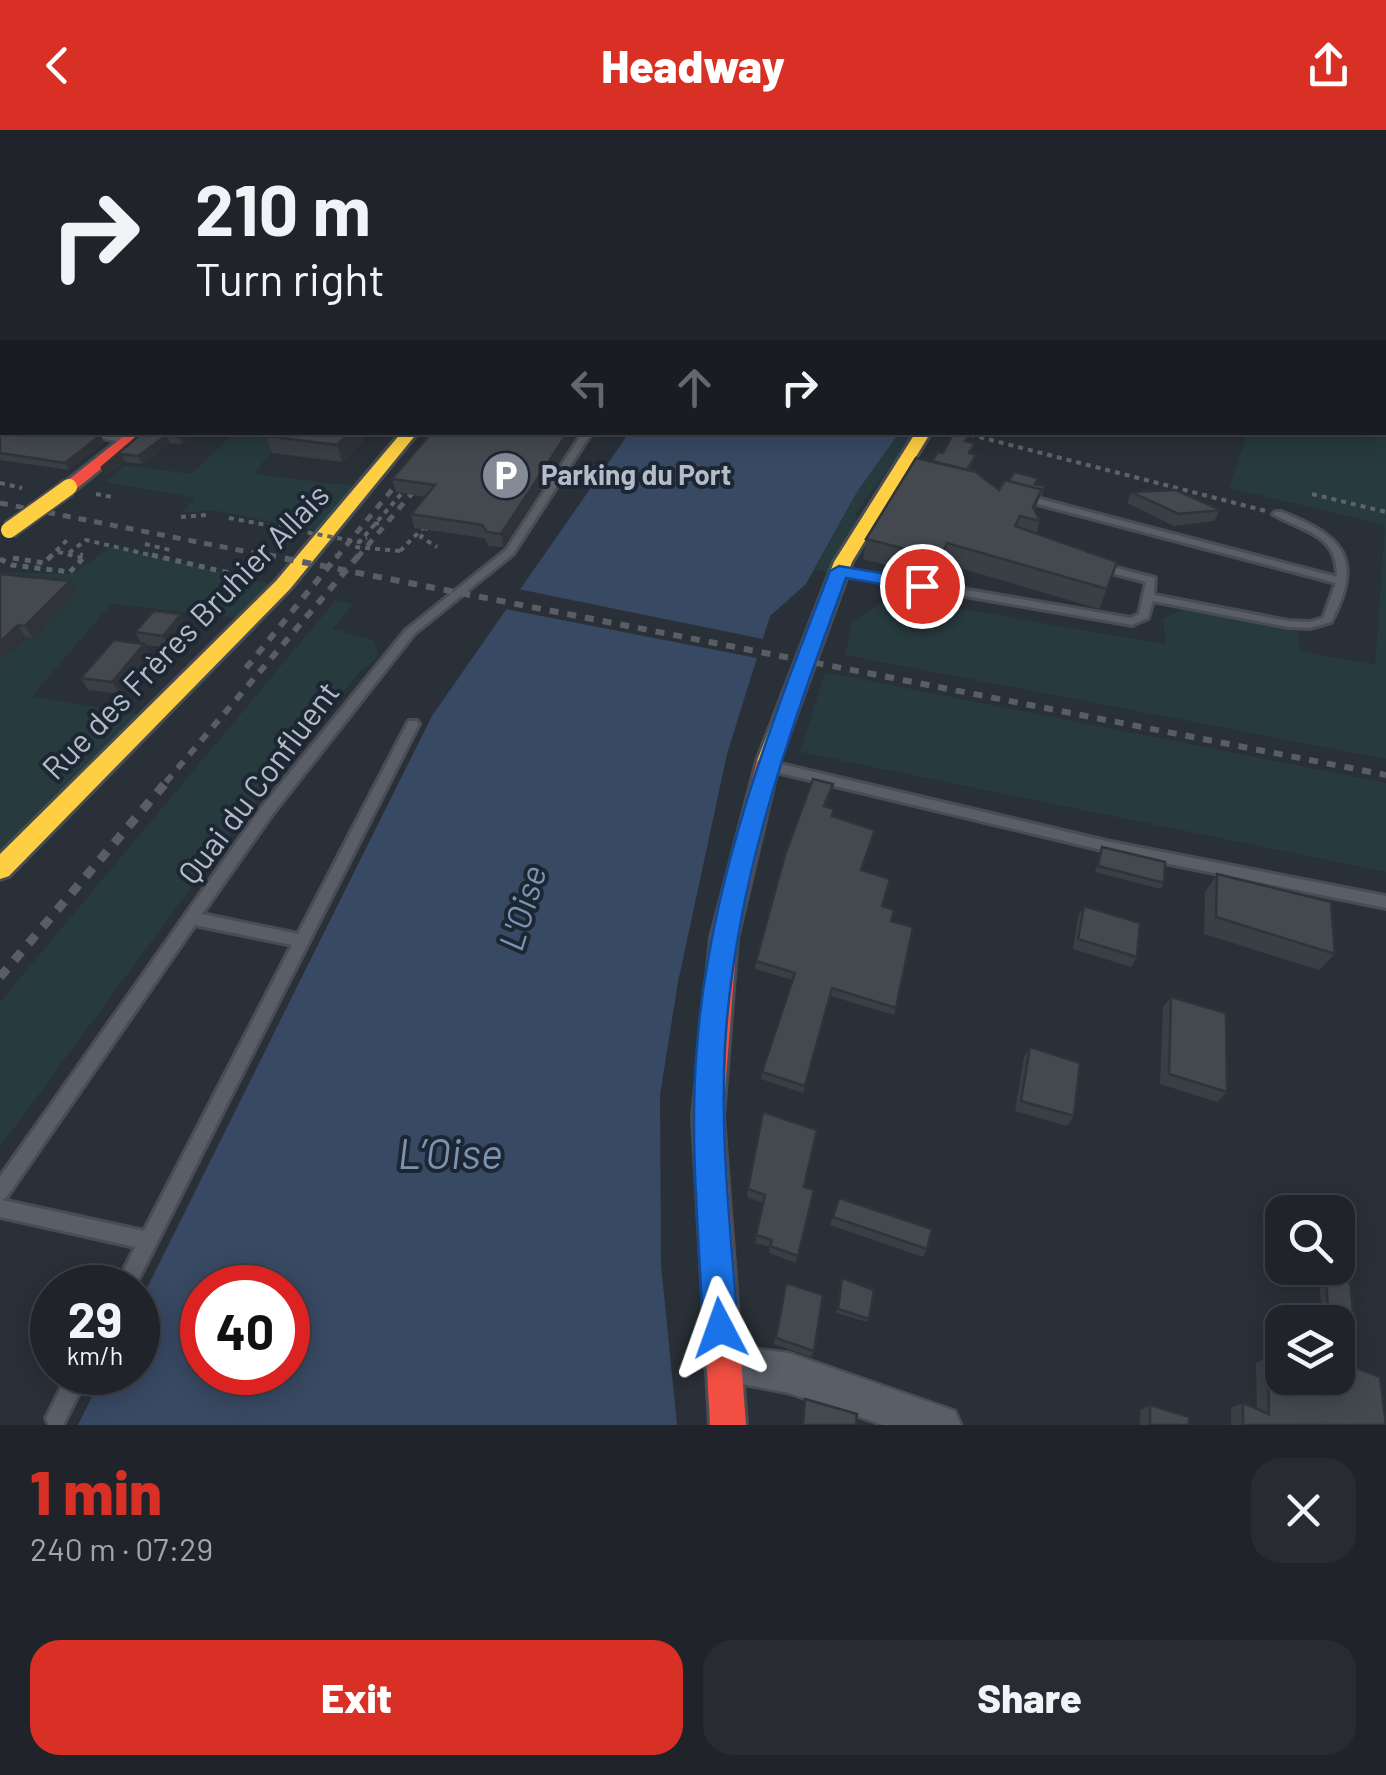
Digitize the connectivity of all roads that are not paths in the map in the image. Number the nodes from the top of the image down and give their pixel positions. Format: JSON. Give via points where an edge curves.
{"nodes":[{"id":1,"x":409,"y":435,"type":"edge"},
{"id":2,"x":586,"y":435,"type":"edge"},
{"id":3,"x":923,"y":435,"type":"edge"},
{"id":4,"x":134,"y":436,"type":"edge"},
{"id":5,"x":1018,"y":496,"type":"edge"},
{"id":6,"x":1278,"y":514,"type":"road end"},
{"id":7,"x":5,"y":532,"type":"edge"},
{"id":8,"x":1084,"y":562,"type":"edge"},
{"id":9,"x":839,"y":571,"type":"junction"},
{"id":10,"x":1344,"y":582,"type":"junction"},
{"id":11,"x":1149,"y":597,"type":"junction"},
{"id":12,"x":413,"y":724,"type":"dead end"},
{"id":13,"x":766,"y":766,"type":"junction"},
{"id":14,"x":0,"y":869,"type":"edge"},
{"id":15,"x":1386,"y":902,"type":"edge"},
{"id":16,"x":191,"y":918,"type":"junction"},
{"id":17,"x":301,"y":941,"type":"junction"},
{"id":18,"x":0,"y":1192,"type":"edge"},
{"id":19,"x":0,"y":1208,"type":"edge"},
{"id":20,"x":147,"y":1241,"type":"junction"},
{"id":21,"x":135,"y":1265,"type":"edge"},
{"id":22,"x":724,"y":1364,"type":"junction"},
{"id":23,"x":68,"y":1395,"type":"edge"},
{"id":24,"x":56,"y":1418,"type":"dead end"},
{"id":25,"x":728,"y":1425,"type":"edge"},
{"id":26,"x":940,"y":1425,"type":"edge"}],
"edges":[{"from":1,"to":14,"type":"street","name":"Rue des Frères Bruhier Allais","via":[[283,586]]},
{"from":2,"to":16,"type":"lane","name":"Quai du Confluent","via":[[510,552],[410,632]]},
{"from":3,"to":9,"type":"street"},
{"from":4,"to":7,"type":"street","bridge":true},
{"from":5,"to":10,"type":"lane"},
{"from":6,"to":10,"type":"lane","via":[[1330,540],[1340,552]]},
{"from":8,"to":11,"type":"lane","via":[[1151,580]]},
{"from":9,"to":11,"type":"lane","via":[[1132,622],[1144,616]]},
{"from":9,"to":13,"type":"street"},
{"from":10,"to":11,"type":"lane","via":[[1326,620],[1310,625]]},
{"from":12,"to":17,"type":"lane"},
{"from":13,"to":15,"type":"lane","via":[[1106,846]]},
{"from":13,"to":22,"type":"street","via":[[724,938],[711,1044],[708,1118]]},
{"from":16,"to":17,"type":"lane"},
{"from":16,"to":18,"type":"lane","name":"Quai du Confluent"},
{"from":17,"to":20,"type":"lane"},
{"from":19,"to":20,"type":"lane"},
{"from":20,"to":21,"type":"lane"},
{"from":22,"to":25,"type":"street"},
{"from":22,"to":26,"type":"street","via":[[789,1373]]},
{"from":23,"to":24,"type":"lane"}]}
